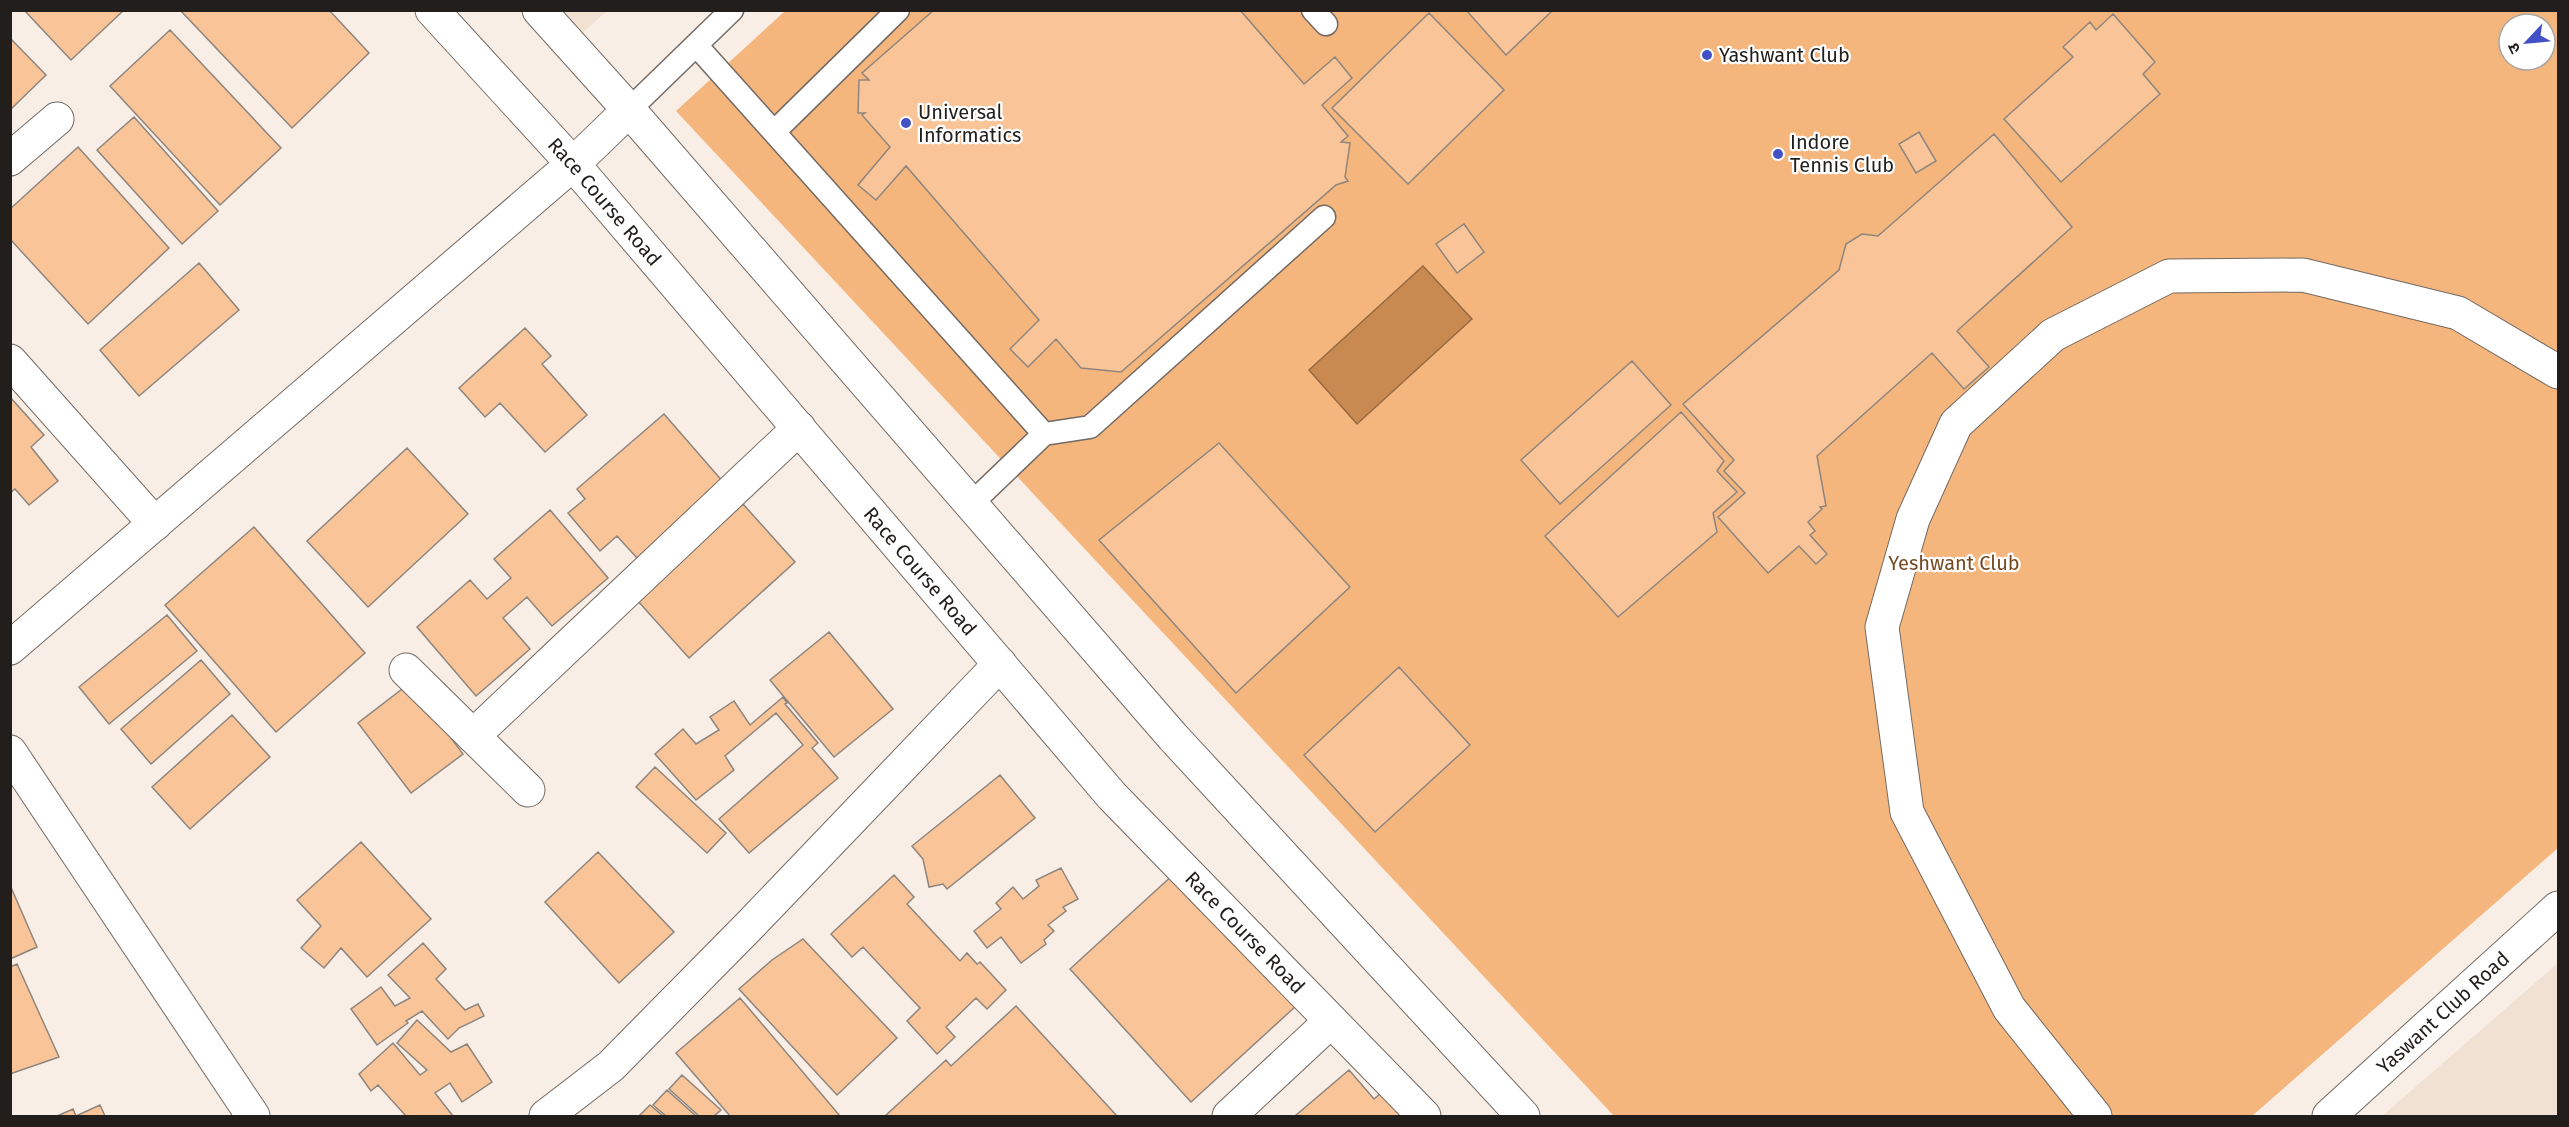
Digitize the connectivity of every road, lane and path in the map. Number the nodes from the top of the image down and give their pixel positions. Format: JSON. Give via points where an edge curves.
{"nodes":[{"id":1,"x":432,"y":10,"type":"edge"},
{"id":2,"x":538,"y":10,"type":"edge"},
{"id":3,"x":732,"y":10,"type":"edge"},
{"id":4,"x":898,"y":10,"type":"edge"},
{"id":5,"x":696,"y":45,"type":"junction"},
{"id":6,"x":629,"y":110,"type":"junction"},
{"id":7,"x":57,"y":119,"type":"dead end"},
{"id":8,"x":774,"y":132,"type":"junction"},
{"id":9,"x":10,"y":159,"type":"edge"},
{"id":10,"x":573,"y":164,"type":"junction"},
{"id":11,"x":1324,"y":217,"type":"dead end"},
{"id":12,"x":10,"y":361,"type":"edge"},
{"id":13,"x":2559,"y":372,"type":"edge"},
{"id":14,"x":799,"y":428,"type":"junction"},
{"id":15,"x":1044,"y":434,"type":"junction"},
{"id":16,"x":971,"y":504,"type":"junction"},
{"id":17,"x":155,"y":524,"type":"junction"},
{"id":18,"x":10,"y":648,"type":"edge"},
{"id":19,"x":1000,"y":664,"type":"junction"},
{"id":20,"x":405,"y":670,"type":"dead end"},
{"id":21,"x":473,"y":736,"type":"junction"},
{"id":22,"x":10,"y":752,"type":"edge"},
{"id":23,"x":528,"y":790,"type":"dead end"},
{"id":24,"x":2559,"y":908,"type":"edge"},
{"id":25,"x":1331,"y":1021,"type":"junction"},
{"id":26,"x":253,"y":1116,"type":"edge"},
{"id":27,"x":546,"y":1116,"type":"edge"},
{"id":28,"x":1229,"y":1116,"type":"edge"},
{"id":29,"x":1424,"y":1116,"type":"edge"},
{"id":30,"x":1523,"y":1116,"type":"edge"},
{"id":31,"x":2096,"y":1116,"type":"edge"},
{"id":32,"x":2329,"y":1116,"type":"edge"}],
"edges":[{"from":1,"to":10,"type":"street","name":"Race Course Road"},
{"from":2,"to":6,"type":"street"},
{"from":3,"to":5,"type":"lane"},
{"from":4,"to":8,"type":"lane"},
{"from":5,"to":6,"type":"lane"},
{"from":5,"to":8,"type":"lane"},
{"from":6,"to":10,"type":"street"},
{"from":6,"to":16,"type":"street"},
{"from":7,"to":9,"type":"street"},
{"from":8,"to":15,"type":"lane"},
{"from":10,"to":14,"type":"street","name":"Race Course Road"},
{"from":10,"to":17,"type":"street"},
{"from":11,"to":15,"type":"lane","via":[[1090,427]]},
{"from":12,"to":17,"type":"street"},
{"from":13,"to":31,"type":"street","via":[[2458,313],[2303,275],[2169,276],[2054,335],[1956,424],[1912,519],[1882,627],[1907,812],[2008,1008]]},
{"from":14,"to":19,"type":"street","name":"Race Course Road"},
{"from":14,"to":21,"type":"street"},
{"from":15,"to":16,"type":"lane"},
{"from":16,"to":30,"type":"street","via":[[1173,737]]},
{"from":17,"to":18,"type":"street"},
{"from":19,"to":25,"type":"street","name":"Race Course Road","via":[[1112,796]]},
{"from":19,"to":27,"type":"street","via":[[611,1066]]},
{"from":20,"to":21,"type":"street"},
{"from":21,"to":23,"type":"street"},
{"from":22,"to":26,"type":"street"},
{"from":24,"to":32,"type":"street","name":"Yaswant Club Road"},
{"from":25,"to":28,"type":"street"},
{"from":25,"to":29,"type":"street","name":"Race Course Road"}]}
